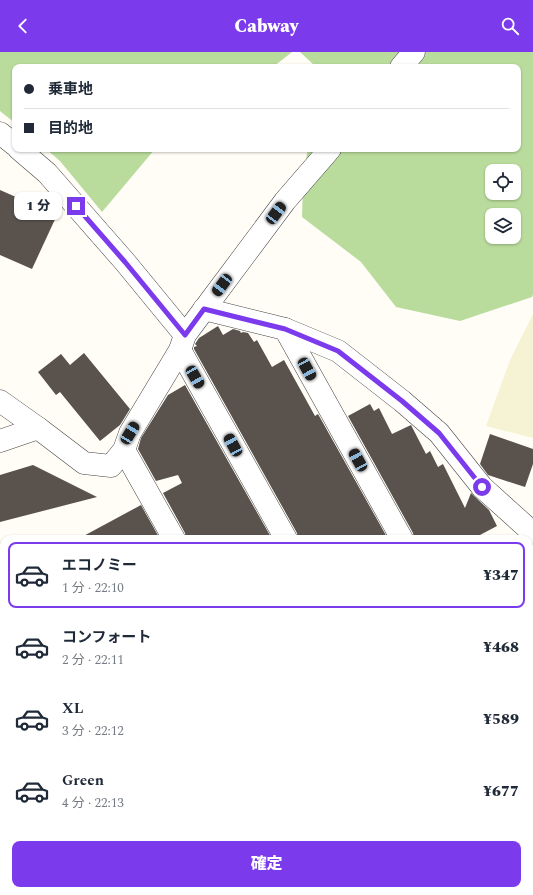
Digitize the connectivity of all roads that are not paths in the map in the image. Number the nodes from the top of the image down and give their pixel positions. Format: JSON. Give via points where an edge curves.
{"nodes":[{"id":1,"x":414,"y":52,"type":"edge"},
{"id":2,"x":404,"y":64,"type":"edge"},
{"id":3,"x":0,"y":133,"type":"edge"},
{"id":4,"x":12,"y":143,"type":"edge"},
{"id":5,"x":22,"y":152,"type":"edge"},
{"id":6,"x":327,"y":152,"type":"edge"},
{"id":7,"x":204,"y":309,"type":"junction"},
{"id":8,"x":285,"y":329,"type":"junction"},
{"id":9,"x":182,"y":343,"type":"junction"},
{"id":10,"x":0,"y":401,"type":"edge"},
{"id":11,"x":38,"y":428,"type":"junction"},
{"id":12,"x":0,"y":441,"type":"edge"},
{"id":13,"x":124,"y":450,"type":"junction"},
{"id":14,"x":533,"y":534,"type":"edge"},
{"id":15,"x":172,"y":535,"type":"edge"},
{"id":16,"x":284,"y":535,"type":"edge"},
{"id":17,"x":400,"y":535,"type":"edge"}],
"edges":[{"from":1,"to":2,"type":"street"},
{"from":3,"to":4,"type":"street"},
{"from":5,"to":9,"type":"street","via":[[47,173],[125,262]]},
{"from":6,"to":7,"type":"street","via":[[285,201]]},
{"from":7,"to":8,"type":"street"},
{"from":7,"to":9,"type":"street"},
{"from":8,"to":14,"type":"street","via":[[338,351],[402,401],[439,433],[482,487]]},
{"from":8,"to":17,"type":"street"},
{"from":9,"to":13,"type":"street","via":[[130,433]]},
{"from":9,"to":16,"type":"street"},
{"from":10,"to":11,"type":"street"},
{"from":11,"to":12,"type":"street"},
{"from":11,"to":13,"type":"street","via":[[84,464],[111,466]]},
{"from":13,"to":15,"type":"street"}]}
